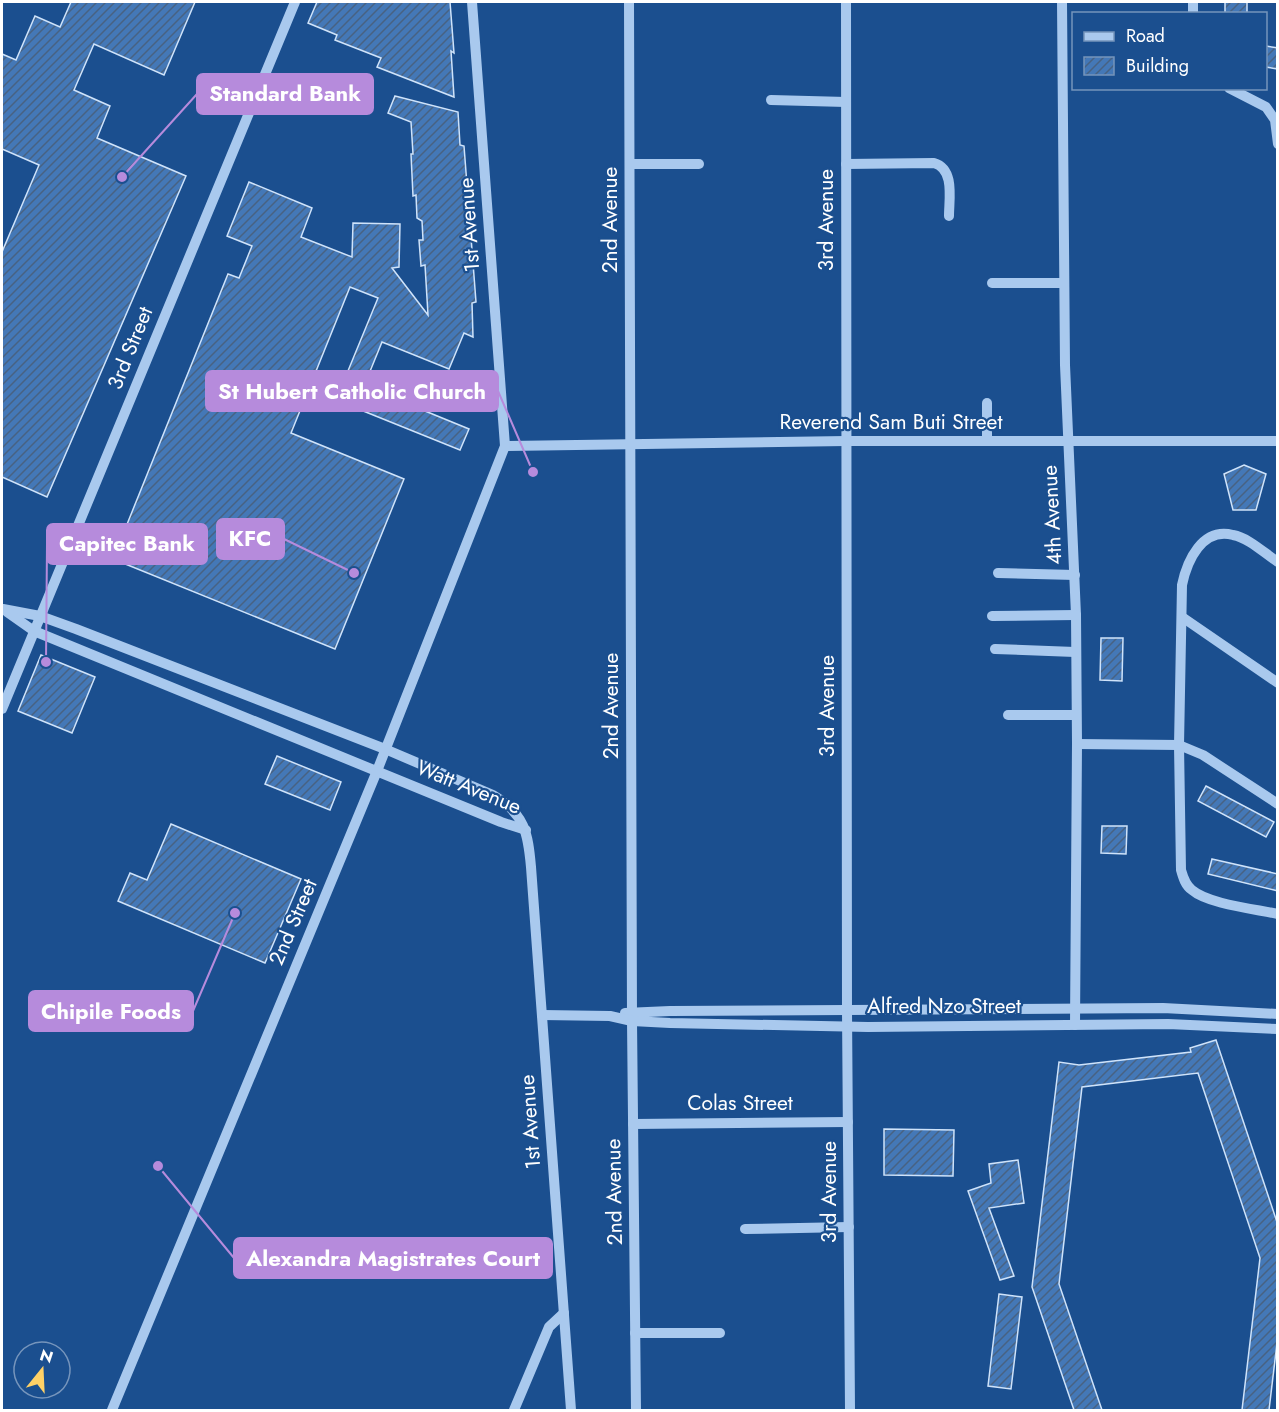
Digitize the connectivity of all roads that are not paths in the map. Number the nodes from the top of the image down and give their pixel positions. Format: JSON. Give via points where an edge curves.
{"nodes":[{"id":1,"x":295,"y":2,"type":"edge"},
{"id":2,"x":472,"y":2,"type":"edge"},
{"id":3,"x":629,"y":2,"type":"edge"},
{"id":4,"x":846,"y":2,"type":"edge"},
{"id":5,"x":1062,"y":2,"type":"edge"},
{"id":6,"x":1233,"y":90,"type":"edge"},
{"id":7,"x":771,"y":100,"type":"dead end"},
{"id":8,"x":846,"y":102,"type":"junction"},
{"id":9,"x":1276,"y":120,"type":"edge"},
{"id":10,"x":1278,"y":144,"type":"edge"},
{"id":11,"x":630,"y":164,"type":"junction"},
{"id":12,"x":699,"y":164,"type":"dead end"},
{"id":13,"x":846,"y":164,"type":"junction"},
{"id":14,"x":949,"y":216,"type":"dead end"},
{"id":15,"x":992,"y":283,"type":"dead end"},
{"id":16,"x":1064,"y":283,"type":"junction"},
{"id":17,"x":987,"y":403,"type":"dead end"},
{"id":18,"x":846,"y":441,"type":"junction"},
{"id":19,"x":987,"y":441,"type":"junction"},
{"id":20,"x":1278,"y":441,"type":"edge"},
{"id":21,"x":1067,"y":442,"type":"junction"},
{"id":22,"x":630,"y":444,"type":"junction"},
{"id":23,"x":506,"y":446,"type":"junction"},
{"id":24,"x":1278,"y":562,"type":"edge"},
{"id":25,"x":998,"y":573,"type":"dead end"},
{"id":26,"x":1075,"y":575,"type":"junction"},
{"id":27,"x":2,"y":609,"type":"edge"},
{"id":28,"x":1076,"y":615,"type":"junction"},
{"id":29,"x":40,"y":616,"type":"junction"},
{"id":30,"x":992,"y":616,"type":"dead end"},
{"id":31,"x":1182,"y":617,"type":"junction"},
{"id":32,"x":34,"y":631,"type":"junction"},
{"id":33,"x":995,"y":649,"type":"dead end"},
{"id":34,"x":1075,"y":652,"type":"junction"},
{"id":35,"x":1278,"y":683,"type":"edge"},
{"id":36,"x":2,"y":709,"type":"edge"},
{"id":37,"x":1008,"y":715,"type":"dead end"},
{"id":38,"x":1076,"y":715,"type":"junction"},
{"id":39,"x":1077,"y":744,"type":"junction"},
{"id":40,"x":1179,"y":745,"type":"junction"},
{"id":41,"x":385,"y":749,"type":"junction"},
{"id":42,"x":377,"y":771,"type":"junction"},
{"id":43,"x":1278,"y":804,"type":"edge"},
{"id":44,"x":526,"y":830,"type":"junction"},
{"id":45,"x":1278,"y":914,"type":"edge"},
{"id":46,"x":1075,"y":1009,"type":"junction"},
{"id":47,"x":847,"y":1010,"type":"junction"},
{"id":48,"x":1278,"y":1014,"type":"edge"},
{"id":49,"x":542,"y":1015,"type":"junction"},
{"id":50,"x":632,"y":1017,"type":"junction"},
{"id":51,"x":1075,"y":1025,"type":"junction"},
{"id":52,"x":847,"y":1026,"type":"junction"},
{"id":53,"x":1278,"y":1029,"type":"edge"},
{"id":54,"x":848,"y":1122,"type":"junction"},
{"id":55,"x":633,"y":1124,"type":"junction"},
{"id":56,"x":849,"y":1227,"type":"junction"},
{"id":57,"x":745,"y":1229,"type":"dead end"},
{"id":58,"x":564,"y":1313,"type":"junction"},
{"id":59,"x":635,"y":1333,"type":"junction"},
{"id":60,"x":720,"y":1334,"type":"dead end"},
{"id":61,"x":112,"y":1410,"type":"edge"},
{"id":62,"x":514,"y":1410,"type":"edge"},
{"id":63,"x":571,"y":1410,"type":"edge"},
{"id":64,"x":636,"y":1410,"type":"edge"},
{"id":65,"x":850,"y":1410,"type":"edge"}],
"edges":[{"from":1,"to":29,"type":"street","name":"3rd Street"},
{"from":2,"to":23,"type":"street","name":"1st Avenue"},
{"from":3,"to":11,"type":"street","name":"2nd Avenue"},
{"from":4,"to":8,"type":"street","name":"3rd Avenue"},
{"from":5,"to":16,"type":"street","name":"4th Avenue"},
{"from":6,"to":9,"type":"street","via":[[1266,107]]},
{"from":7,"to":8,"type":"street"},
{"from":8,"to":13,"type":"street","name":"3rd Avenue"},
{"from":9,"to":10,"type":"street"},
{"from":11,"to":12,"type":"street"},
{"from":11,"to":22,"type":"street","name":"2nd Avenue"},
{"from":13,"to":14,"type":"street","via":[[941,165],[948,175]]},
{"from":13,"to":18,"type":"street","name":"3rd Avenue"},
{"from":15,"to":16,"type":"street"},
{"from":16,"to":21,"type":"street","name":"4th Avenue"},
{"from":17,"to":19,"type":"street"},
{"from":18,"to":19,"type":"street","name":"Reverend Sam Buti Street"},
{"from":18,"to":22,"type":"street","name":"Reverend Sam Buti Street"},
{"from":18,"to":47,"type":"street","name":"3rd Avenue"},
{"from":19,"to":21,"type":"street","name":"Reverend Sam Buti Street"},
{"from":20,"to":21,"type":"street","name":"Reverend Sam Buti Street"},
{"from":21,"to":26,"type":"street","name":"4th Avenue"},
{"from":22,"to":23,"type":"street","name":"Reverend Sam Buti Street"},
{"from":22,"to":50,"type":"street","name":"2nd Avenue"},
{"from":23,"to":41,"type":"street","name":"2nd Street"},
{"from":24,"to":31,"type":"street","via":[[1234,535],[1211,537],[1193,554],[1185,570]]},
{"from":25,"to":26,"type":"street"},
{"from":26,"to":28,"type":"street","name":"4th Avenue"},
{"from":27,"to":29,"type":"street","name":"Watt Avenue"},
{"from":27,"to":32,"type":"street","name":"Watt Avenue"},
{"from":28,"to":30,"type":"street"},
{"from":28,"to":34,"type":"street","name":"4th Avenue"},
{"from":29,"to":32,"type":"street","name":"3rd Street"},
{"from":29,"to":41,"type":"street","name":"Watt Avenue"},
{"from":31,"to":35,"type":"street"},
{"from":31,"to":40,"type":"street"},
{"from":32,"to":36,"type":"street","name":"3rd Street"},
{"from":32,"to":42,"type":"street","name":"Watt Avenue"},
{"from":33,"to":34,"type":"street"},
{"from":34,"to":38,"type":"street","name":"4th Avenue"},
{"from":37,"to":38,"type":"street"},
{"from":38,"to":39,"type":"street","name":"4th Avenue"},
{"from":39,"to":40,"type":"street"},
{"from":39,"to":46,"type":"street","name":"4th Avenue"},
{"from":40,"to":43,"type":"street","via":[[1203,754]]},
{"from":40,"to":45,"type":"street","via":[[1184,880],[1190,889],[1209,899]]},
{"from":41,"to":42,"type":"street","name":"2nd Street"},
{"from":41,"to":44,"type":"street","name":"Watt Avenue","via":[[507,803]]},
{"from":42,"to":44,"type":"street","name":"Watt Avenue"},
{"from":42,"to":61,"type":"street","name":"2nd Street"},
{"from":44,"to":49,"type":"street","name":"1st Avenue"},
{"from":46,"to":47,"type":"street","name":"Alfred Nzo Street"},
{"from":46,"to":48,"type":"street","name":"Alfred Nzo Street","via":[[1207,1009]]},
{"from":46,"to":51,"type":"street","name":"4th Avenue"},
{"from":47,"to":50,"type":"street","name":"Alfred Nzo Street"},
{"from":47,"to":52,"type":"street","name":"3rd Avenue"},
{"from":49,"to":50,"type":"street","name":"Alfred Nzo Street"},
{"from":49,"to":58,"type":"street","name":"1st Avenue"},
{"from":50,"to":52,"type":"street","name":"Alfred Nzo Street"},
{"from":50,"to":55,"type":"street","name":"2nd Avenue"},
{"from":51,"to":52,"type":"street","name":"Alfred Nzo Street"},
{"from":51,"to":53,"type":"street","name":"Alfred Nzo Street"},
{"from":52,"to":54,"type":"street","name":"3rd Avenue"},
{"from":54,"to":55,"type":"street","name":"Colas Street"},
{"from":54,"to":56,"type":"street","name":"3rd Avenue"},
{"from":55,"to":59,"type":"street","name":"2nd Avenue"},
{"from":56,"to":57,"type":"street"},
{"from":56,"to":65,"type":"street","name":"3rd Avenue"},
{"from":58,"to":62,"type":"street","via":[[549,1327]]},
{"from":58,"to":63,"type":"street","name":"1st Avenue"},
{"from":59,"to":60,"type":"street"},
{"from":59,"to":64,"type":"street","name":"2nd Avenue"}]}
